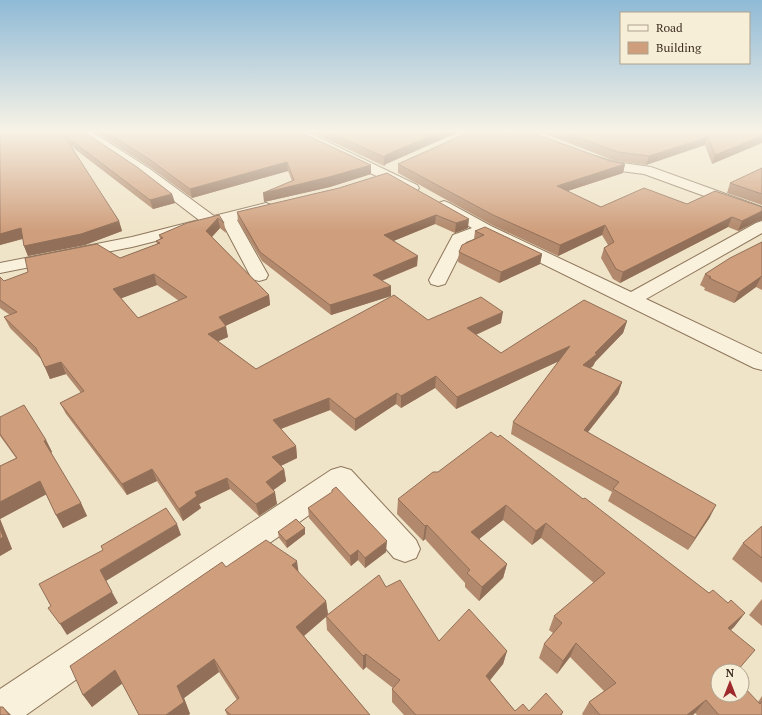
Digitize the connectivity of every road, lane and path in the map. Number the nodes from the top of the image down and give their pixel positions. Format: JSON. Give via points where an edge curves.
{"nodes":[{"id":1,"x":131,"y":163,"type":"edge"},
{"id":2,"x":376,"y":163,"type":"edge"},
{"id":3,"x":606,"y":163,"type":"edge"},
{"id":4,"x":393,"y":170,"type":"junction"},
{"id":5,"x":368,"y":181,"type":"edge"},
{"id":6,"x":280,"y":205,"type":"edge"},
{"id":7,"x":762,"y":212,"type":"edge"},
{"id":8,"x":227,"y":217,"type":"junction"},
{"id":9,"x":210,"y":221,"type":"junction"},
{"id":10,"x":762,"y":226,"type":"edge"},
{"id":11,"x":485,"y":229,"type":"junction"},
{"id":12,"x":0,"y":268,"type":"edge"},
{"id":13,"x":259,"y":275,"type":"dead end"},
{"id":14,"x":438,"y":280,"type":"dead end"},
{"id":15,"x":633,"y":299,"type":"junction"},
{"id":16,"x":762,"y":363,"type":"edge"},
{"id":17,"x":405,"y":549,"type":"dead end"},
{"id":18,"x":0,"y":711,"type":"edge"}],
"edges":[{"from":1,"to":9,"type":"street"},
{"from":2,"to":4,"type":"street"},
{"from":3,"to":7,"type":"street","via":[[646,170]]},
{"from":4,"to":5,"type":"street"},
{"from":4,"to":11,"type":"street","via":[[426,196]]},
{"from":6,"to":8,"type":"street"},
{"from":8,"to":9,"type":"street"},
{"from":8,"to":13,"type":"street"},
{"from":9,"to":12,"type":"street","via":[[132,242]]},
{"from":10,"to":15,"type":"street"},
{"from":11,"to":14,"type":"street","via":[[459,239]]},
{"from":11,"to":15,"type":"street"},
{"from":15,"to":16,"type":"street"},
{"from":17,"to":18,"type":"street","via":[[341,478]]}]}
